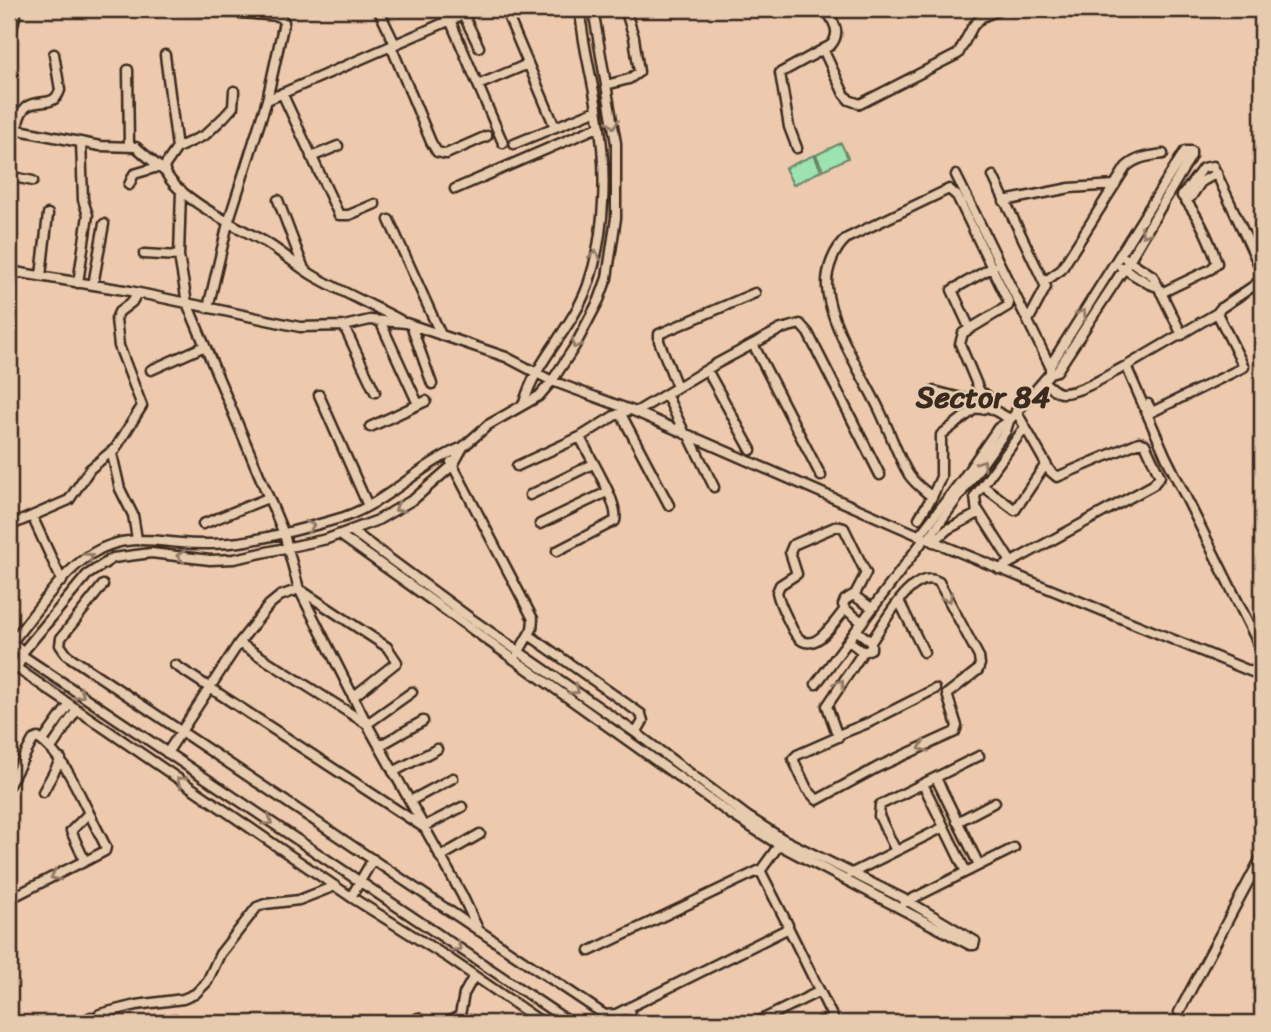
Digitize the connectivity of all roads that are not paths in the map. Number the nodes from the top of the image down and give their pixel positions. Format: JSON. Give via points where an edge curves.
{"nodes":[{"id":1,"x":16,"y":9,"type":"edge"},
{"id":2,"x":189,"y":9,"type":"edge"},
{"id":3,"x":378,"y":9,"type":"edge"},
{"id":4,"x":476,"y":9,"type":"edge"},
{"id":5,"x":505,"y":9,"type":"edge"},
{"id":6,"x":580,"y":9,"type":"edge"},
{"id":7,"x":593,"y":9,"type":"edge"},
{"id":8,"x":625,"y":9,"type":"edge"},
{"id":9,"x":826,"y":9,"type":"edge"},
{"id":10,"x":1002,"y":9,"type":"edge"},
{"id":11,"x":463,"y":15,"type":"junction"},
{"id":12,"x":450,"y":20,"type":"junction"},
{"id":13,"x":9,"y":41,"type":"edge"},
{"id":14,"x":393,"y":45,"type":"junction"},
{"id":15,"x":479,"y":47,"type":"dead end"},
{"id":16,"x":823,"y":49,"type":"junction"},
{"id":17,"x":54,"y":54,"type":"dead end"},
{"id":18,"x":165,"y":55,"type":"dead end"},
{"id":19,"x":528,"y":64,"type":"junction"},
{"id":20,"x":128,"y":70,"type":"dead end"},
{"id":21,"x":478,"y":85,"type":"junction"},
{"id":22,"x":606,"y":85,"type":"junction"},
{"id":23,"x":234,"y":91,"type":"dead end"},
{"id":24,"x":282,"y":93,"type":"junction"},
{"id":25,"x":267,"y":100,"type":"junction"},
{"id":26,"x":597,"y":110,"type":"junction"},
{"id":27,"x":600,"y":126,"type":"junction"},
{"id":28,"x":555,"y":127,"type":"junction"},
{"id":29,"x":13,"y":129,"type":"edge"},
{"id":30,"x":486,"y":136,"type":"dead end"},
{"id":31,"x":81,"y":142,"type":"junction"},
{"id":32,"x":503,"y":143,"type":"dead end"},
{"id":33,"x":514,"y":144,"type":"dead end"},
{"id":34,"x":128,"y":146,"type":"junction"},
{"id":35,"x":338,"y":146,"type":"dead end"},
{"id":36,"x":177,"y":148,"type":"junction"},
{"id":37,"x":797,"y":148,"type":"dead end"},
{"id":38,"x":1163,"y":154,"type":"dead end"},
{"id":39,"x":311,"y":157,"type":"junction"},
{"id":40,"x":161,"y":169,"type":"junction"},
{"id":41,"x":1217,"y":173,"type":"junction"},
{"id":42,"x":957,"y":175,"type":"dead end"},
{"id":43,"x":9,"y":176,"type":"edge"},
{"id":44,"x":993,"y":176,"type":"dead end"},
{"id":45,"x":33,"y":181,"type":"dead end"},
{"id":46,"x":129,"y":185,"type":"dead end"},
{"id":47,"x":1115,"y":185,"type":"junction"},
{"id":48,"x":455,"y":189,"type":"dead end"},
{"id":49,"x":181,"y":190,"type":"junction"},
{"id":50,"x":1191,"y":197,"type":"dead end"},
{"id":51,"x":278,"y":200,"type":"dead end"},
{"id":52,"x":1004,"y":201,"type":"junction"},
{"id":53,"x":375,"y":204,"type":"dead end"},
{"id":54,"x":48,"y":214,"type":"dead end"},
{"id":55,"x":389,"y":220,"type":"dead end"},
{"id":56,"x":228,"y":223,"type":"junction"},
{"id":57,"x":104,"y":224,"type":"dead end"},
{"id":58,"x":144,"y":254,"type":"dead end"},
{"id":59,"x":1120,"y":255,"type":"junction"},
{"id":60,"x":179,"y":257,"type":"junction"},
{"id":61,"x":1114,"y":263,"type":"junction"},
{"id":62,"x":1126,"y":265,"type":"junction"},
{"id":63,"x":993,"y":267,"type":"junction"},
{"id":64,"x":304,"y":268,"type":"junction"},
{"id":65,"x":9,"y":271,"type":"edge"},
{"id":66,"x":41,"y":276,"type":"junction"},
{"id":67,"x":1044,"y":282,"type":"junction"},
{"id":68,"x":78,"y":283,"type":"junction"},
{"id":69,"x":93,"y":285,"type":"junction"},
{"id":70,"x":1159,"y":290,"type":"junction"},
{"id":71,"x":137,"y":293,"type":"junction"},
{"id":72,"x":755,"y":293,"type":"dead end"},
{"id":73,"x":187,"y":303,"type":"junction"},
{"id":74,"x":208,"y":308,"type":"junction"},
{"id":75,"x":1217,"y":313,"type":"junction"},
{"id":76,"x":380,"y":321,"type":"junction"},
{"id":77,"x":1028,"y":321,"type":"junction"},
{"id":78,"x":409,"y":324,"type":"junction"},
{"id":79,"x":344,"y":326,"type":"junction"},
{"id":80,"x":970,"y":329,"type":"junction"},
{"id":81,"x":441,"y":335,"type":"junction"},
{"id":82,"x":1182,"y":335,"type":"junction"},
{"id":83,"x":753,"y":344,"type":"junction"},
{"id":84,"x":205,"y":346,"type":"junction"},
{"id":85,"x":1128,"y":366,"type":"junction"},
{"id":86,"x":151,"y":370,"type":"dead end"},
{"id":87,"x":706,"y":370,"type":"junction"},
{"id":88,"x":1050,"y":370,"type":"junction"},
{"id":89,"x":537,"y":373,"type":"junction"},
{"id":90,"x":1043,"y":380,"type":"junction"},
{"id":91,"x":552,"y":381,"type":"junction"},
{"id":92,"x":432,"y":384,"type":"dead end"},
{"id":93,"x":677,"y":387,"type":"junction"},
{"id":94,"x":934,"y":391,"type":"dead end"},
{"id":95,"x":375,"y":393,"type":"dead end"},
{"id":96,"x":980,"y":393,"type":"junction"},
{"id":97,"x":666,"y":394,"type":"junction"},
{"id":98,"x":319,"y":395,"type":"dead end"},
{"id":99,"x":524,"y":403,"type":"junction"},
{"id":100,"x":975,"y":404,"type":"junction"},
{"id":101,"x":988,"y":407,"type":"junction"},
{"id":102,"x":1016,"y":411,"type":"junction"},
{"id":103,"x":629,"y":412,"type":"junction"},
{"id":104,"x":1010,"y":420,"type":"junction"},
{"id":105,"x":370,"y":427,"type":"dead end"},
{"id":106,"x":1025,"y":427,"type":"junction"},
{"id":107,"x":687,"y":435,"type":"junction"},
{"id":108,"x":580,"y":437,"type":"junction"},
{"id":109,"x":463,"y":447,"type":"junction"},
{"id":110,"x":113,"y":450,"type":"junction"},
{"id":111,"x":751,"y":450,"type":"dead end"},
{"id":112,"x":446,"y":454,"type":"junction"},
{"id":113,"x":593,"y":464,"type":"junction"},
{"id":114,"x":1046,"y":464,"type":"junction"},
{"id":115,"x":453,"y":465,"type":"junction"},
{"id":116,"x":517,"y":466,"type":"dead end"},
{"id":117,"x":880,"y":475,"type":"dead end"},
{"id":118,"x":821,"y":476,"type":"dead end"},
{"id":119,"x":982,"y":486,"type":"junction"},
{"id":120,"x":714,"y":487,"type":"dead end"},
{"id":121,"x":607,"y":492,"type":"junction"},
{"id":122,"x":530,"y":495,"type":"dead end"},
{"id":123,"x":268,"y":498,"type":"junction"},
{"id":124,"x":932,"y":498,"type":"junction"},
{"id":125,"x":669,"y":505,"type":"dead end"},
{"id":126,"x":368,"y":506,"type":"junction"},
{"id":127,"x":978,"y":510,"type":"junction"},
{"id":128,"x":32,"y":516,"type":"junction"},
{"id":129,"x":919,"y":518,"type":"dead end"},
{"id":130,"x":203,"y":524,"type":"dead end"},
{"id":131,"x":540,"y":524,"type":"dead end"},
{"id":132,"x":9,"y":526,"type":"edge"},
{"id":133,"x":352,"y":531,"type":"junction"},
{"id":134,"x":284,"y":534,"type":"junction"},
{"id":135,"x":340,"y":535,"type":"junction"},
{"id":136,"x":137,"y":539,"type":"junction"},
{"id":137,"x":926,"y":539,"type":"junction"},
{"id":138,"x":289,"y":549,"type":"junction"},
{"id":139,"x":557,"y":551,"type":"dead end"},
{"id":140,"x":1011,"y":562,"type":"junction"},
{"id":141,"x":999,"y":569,"type":"junction"},
{"id":142,"x":62,"y":581,"type":"junction"},
{"id":143,"x":103,"y":585,"type":"dead end"},
{"id":144,"x":299,"y":589,"type":"junction"},
{"id":145,"x":854,"y":596,"type":"junction"},
{"id":146,"x":899,"y":601,"type":"junction"},
{"id":147,"x":872,"y":608,"type":"junction"},
{"id":148,"x":845,"y":609,"type":"junction"},
{"id":149,"x":859,"y":626,"type":"junction"},
{"id":150,"x":529,"y":635,"type":"junction"},
{"id":151,"x":849,"y":641,"type":"junction"},
{"id":152,"x":871,"y":642,"type":"junction"},
{"id":153,"x":10,"y":643,"type":"edge"},
{"id":154,"x":239,"y":643,"type":"junction"},
{"id":155,"x":1262,"y":651,"type":"edge"},
{"id":156,"x":863,"y":652,"type":"junction"},
{"id":157,"x":924,"y":652,"type":"dead end"},
{"id":158,"x":517,"y":654,"type":"junction"},
{"id":159,"x":22,"y":655,"type":"junction"},
{"id":160,"x":175,"y":665,"type":"dead end"},
{"id":161,"x":12,"y":668,"type":"edge"},
{"id":162,"x":1262,"y":677,"type":"edge"},
{"id":163,"x":816,"y":684,"type":"dead end"},
{"id":164,"x":209,"y":687,"type":"junction"},
{"id":165,"x":935,"y":689,"type":"dead end"},
{"id":166,"x":412,"y":692,"type":"dead end"},
{"id":167,"x":353,"y":697,"type":"junction"},
{"id":168,"x":69,"y":705,"type":"junction"},
{"id":169,"x":76,"y":711,"type":"junction"},
{"id":170,"x":423,"y":721,"type":"dead end"},
{"id":171,"x":367,"y":724,"type":"junction"},
{"id":172,"x":182,"y":730,"type":"junction"},
{"id":173,"x":838,"y":736,"type":"junction"},
{"id":174,"x":637,"y":738,"type":"junction"},
{"id":175,"x":43,"y":741,"type":"junction"},
{"id":176,"x":379,"y":746,"type":"junction"},
{"id":177,"x":52,"y":747,"type":"junction"},
{"id":178,"x":436,"y":749,"type":"dead end"},
{"id":179,"x":167,"y":753,"type":"junction"},
{"id":180,"x":979,"y":756,"type":"dead end"},
{"id":181,"x":61,"y":759,"type":"junction"},
{"id":182,"x":393,"y":772,"type":"junction"},
{"id":183,"x":453,"y":778,"type":"dead end"},
{"id":184,"x":936,"y":778,"type":"junction"},
{"id":185,"x":923,"y":784,"type":"junction"},
{"id":186,"x":9,"y":785,"type":"edge"},
{"id":187,"x":43,"y":792,"type":"dead end"},
{"id":188,"x":410,"y":802,"type":"junction"},
{"id":189,"x":995,"y":802,"type":"dead end"},
{"id":190,"x":462,"y":807,"type":"dead end"},
{"id":191,"x":89,"y":813,"type":"junction"},
{"id":192,"x":957,"y":822,"type":"junction"},
{"id":193,"x":423,"y":827,"type":"junction"},
{"id":194,"x":944,"y":827,"type":"junction"},
{"id":195,"x":480,"y":834,"type":"dead end"},
{"id":196,"x":781,"y":842,"type":"junction"},
{"id":197,"x":1014,"y":848,"type":"dead end"},
{"id":198,"x":896,"y":851,"type":"junction"},
{"id":199,"x":1262,"y":856,"type":"edge"},
{"id":200,"x":440,"y":857,"type":"junction"},
{"id":201,"x":373,"y":859,"type":"junction"},
{"id":202,"x":80,"y":864,"type":"junction"},
{"id":203,"x":979,"y":865,"type":"junction"},
{"id":204,"x":761,"y":870,"type":"junction"},
{"id":205,"x":966,"y":872,"type":"junction"},
{"id":206,"x":852,"y":873,"type":"junction"},
{"id":207,"x":842,"y":877,"type":"junction"},
{"id":208,"x":359,"y":882,"type":"junction"},
{"id":209,"x":335,"y":886,"type":"junction"},
{"id":210,"x":351,"y":898,"type":"junction"},
{"id":211,"x":9,"y":899,"type":"edge"},
{"id":212,"x":908,"y":901,"type":"junction"},
{"id":213,"x":897,"y":906,"type":"junction"},
{"id":214,"x":788,"y":927,"type":"junction"},
{"id":215,"x":479,"y":931,"type":"junction"},
{"id":216,"x":590,"y":951,"type":"dead end"},
{"id":217,"x":474,"y":976,"type":"junction"},
{"id":218,"x":820,"y":991,"type":"junction"},
{"id":219,"x":630,"y":1007,"type":"junction"},
{"id":220,"x":1179,"y":1012,"type":"dead end"},
{"id":221,"x":100,"y":1014,"type":"dead end"},
{"id":222,"x":90,"y":1017,"type":"dead end"},
{"id":223,"x":80,"y":1023,"type":"edge"},
{"id":224,"x":448,"y":1023,"type":"edge"},
{"id":225,"x":543,"y":1023,"type":"edge"},
{"id":226,"x":571,"y":1023,"type":"edge"},
{"id":227,"x":631,"y":1023,"type":"edge"},
{"id":228,"x":755,"y":1023,"type":"edge"},
{"id":229,"x":818,"y":1023,"type":"edge"}],
"edges":[{"from":1,"to":13,"type":"street"},
{"from":2,"to":25,"type":"street","via":[[283,19]]},
{"from":3,"to":14,"type":"street"},
{"from":4,"to":11,"type":"street"},
{"from":5,"to":19,"type":"street"},
{"from":6,"to":26,"type":"street"},
{"from":7,"to":22,"type":"street"},
{"from":8,"to":22,"type":"street","via":[[639,72]]},
{"from":9,"to":16,"type":"street","via":[[837,34]]},
{"from":10,"to":16,"type":"street","via":[[973,26],[958,54],[860,104],[844,94]]},
{"from":11,"to":12,"type":"street"},
{"from":11,"to":15,"type":"street"},
{"from":12,"to":14,"type":"street"},
{"from":12,"to":21,"type":"street"},
{"from":14,"to":24,"type":"street"},
{"from":14,"to":30,"type":"street","via":[[437,152],[446,154]]},
{"from":16,"to":37,"type":"street","via":[[780,73]]},
{"from":17,"to":29,"type":"street","via":[[59,95],[50,102],[26,106]]},
{"from":18,"to":36,"type":"street"},
{"from":19,"to":21,"type":"street"},
{"from":19,"to":28,"type":"street"},
{"from":20,"to":34,"type":"street"},
{"from":21,"to":32,"type":"street"},
{"from":22,"to":91,"type":"street","one_way":true,"via":[[618,200],[609,270],[589,322]]},
{"from":23,"to":36,"type":"street","via":[[233,107],[212,130]]},
{"from":24,"to":25,"type":"street"},
{"from":24,"to":39,"type":"street"},
{"from":25,"to":56,"type":"street"},
{"from":26,"to":27,"type":"street"},
{"from":26,"to":28,"type":"street"},
{"from":27,"to":48,"type":"street"},
{"from":89,"to":27,"type":"street","one_way":true,"via":[[580,306],[589,282],[603,193]]},
{"from":28,"to":33,"type":"street"},
{"from":29,"to":31,"type":"street"},
{"from":31,"to":34,"type":"street"},
{"from":31,"to":68,"type":"street","via":[[83,200],[88,215]]},
{"from":34,"to":40,"type":"street","via":[[136,147]]},
{"from":35,"to":39,"type":"street"},
{"from":36,"to":40,"type":"street"},
{"from":38,"to":47,"type":"street","via":[[1132,162]]},
{"from":39,"to":53,"type":"street","via":[[340,215]]},
{"from":40,"to":46,"type":"street","via":[[134,174]]},
{"from":40,"to":49,"type":"street"},
{"from":41,"to":50,"type":"street","via":[[1201,182]]},
{"from":41,"to":70,"type":"street","via":[[1213,166],[1203,168],[1182,196],[1207,234],[1216,263]]},
{"from":41,"to":75,"type":"street","via":[[1262,274],[1258,283]]},
{"from":42,"to":77,"type":"street"},
{"from":43,"to":45,"type":"street"},
{"from":44,"to":52,"type":"street"},
{"from":47,"to":52,"type":"street"},
{"from":47,"to":67,"type":"street","via":[[1061,270]]},
{"from":49,"to":56,"type":"street"},
{"from":49,"to":60,"type":"street"},
{"from":51,"to":64,"type":"street"},
{"from":52,"to":67,"type":"street"},
{"from":54,"to":66,"type":"street"},
{"from":55,"to":81,"type":"street"},
{"from":56,"to":64,"type":"street"},
{"from":56,"to":74,"type":"street"},
{"from":57,"to":69,"type":"street"},
{"from":58,"to":60,"type":"street"},
{"from":59,"to":61,"type":"street"},
{"from":59,"to":62,"type":"street"},
{"from":59,"to":62,"type":"street","one_way":true,"via":[[1185,151],[1191,151]]},
{"from":60,"to":73,"type":"street"},
{"from":61,"to":62,"type":"street"},
{"from":88,"to":61,"type":"street","one_way":true},
{"from":62,"to":70,"type":"street"},
{"from":62,"to":88,"type":"street","via":[[1057,372]]},
{"from":63,"to":80,"type":"street","via":[[1008,306]]},
{"from":63,"to":80,"type":"street","via":[[951,290]]},
{"from":63,"to":124,"type":"street","via":[[957,196],[949,189],[847,238],[835,252],[829,273],[833,311],[850,354],[910,476]]},
{"from":64,"to":78,"type":"street"},
{"from":65,"to":66,"type":"street"},
{"from":66,"to":68,"type":"street"},
{"from":67,"to":77,"type":"street","via":[[1046,287]]},
{"from":68,"to":69,"type":"street"},
{"from":69,"to":71,"type":"street"},
{"from":70,"to":82,"type":"street"},
{"from":71,"to":73,"type":"street"},
{"from":71,"to":110,"type":"street","via":[[116,318],[119,345],[142,406]]},
{"from":72,"to":93,"type":"street","via":[[659,334]]},
{"from":73,"to":74,"type":"street"},
{"from":73,"to":84,"type":"street"},
{"from":74,"to":79,"type":"street","via":[[300,327]]},
{"from":75,"to":82,"type":"street"},
{"from":75,"to":85,"type":"street","via":[[1244,368],[1152,412]]},
{"from":76,"to":78,"type":"street"},
{"from":76,"to":79,"type":"street"},
{"from":76,"to":105,"type":"street","via":[[422,402]]},
{"from":77,"to":88,"type":"street"},
{"from":78,"to":81,"type":"street"},
{"from":78,"to":92,"type":"street"},
{"from":79,"to":95,"type":"street"},
{"from":80,"to":96,"type":"street","via":[[963,333],[960,344]]},
{"from":81,"to":89,"type":"street"},
{"from":82,"to":85,"type":"street"},
{"from":83,"to":87,"type":"street"},
{"from":83,"to":117,"type":"street","via":[[793,324],[804,327]]},
{"from":83,"to":118,"type":"street"},
{"from":84,"to":86,"type":"street"},
{"from":84,"to":123,"type":"street"},
{"from":85,"to":90,"type":"street","via":[[1062,393]]},
{"from":85,"to":155,"type":"street","via":[[1166,457]]},
{"from":87,"to":93,"type":"street"},
{"from":87,"to":111,"type":"street"},
{"from":88,"to":90,"type":"street"},
{"from":89,"to":91,"type":"street"},
{"from":89,"to":99,"type":"street"},
{"from":90,"to":102,"type":"street"},
{"from":91,"to":99,"type":"street","via":[[539,396]]},
{"from":91,"to":103,"type":"street"},
{"from":93,"to":97,"type":"street"},
{"from":94,"to":100,"type":"street"},
{"from":96,"to":100,"type":"street","via":[[974,397]]},
{"from":96,"to":101,"type":"street","via":[[990,399]]},
{"from":97,"to":103,"type":"street"},
{"from":97,"to":107,"type":"street"},
{"from":98,"to":126,"type":"street"},
{"from":99,"to":109,"type":"street"},
{"from":100,"to":101,"type":"street","via":[[980,409]]},
{"from":100,"to":124,"type":"street","via":[[941,435],[942,477]]},
{"from":101,"to":104,"type":"street"},
{"from":102,"to":104,"type":"street"},
{"from":102,"to":106,"type":"street"},
{"from":103,"to":107,"type":"street"},
{"from":103,"to":108,"type":"street"},
{"from":103,"to":125,"type":"street"},
{"from":104,"to":137,"type":"street"},
{"from":106,"to":114,"type":"street"},
{"from":106,"to":119,"type":"street"},
{"from":107,"to":120,"type":"street"},
{"from":107,"to":137,"type":"street"},
{"from":108,"to":113,"type":"street"},
{"from":108,"to":116,"type":"street"},
{"from":109,"to":112,"type":"street"},
{"from":109,"to":115,"type":"street"},
{"from":110,"to":128,"type":"street","via":[[90,469],[69,500]]},
{"from":110,"to":136,"type":"street","via":[[117,480],[130,505]]},
{"from":112,"to":115,"type":"street"},
{"from":112,"to":126,"type":"street"},
{"from":113,"to":121,"type":"street"},
{"from":113,"to":122,"type":"street"},
{"from":114,"to":119,"type":"street","via":[[1015,510]]},
{"from":114,"to":140,"type":"street","via":[[1062,477],[1139,442],[1145,444],[1160,477]]},
{"from":115,"to":133,"type":"street","one_way":true,"via":[[414,499]]},
{"from":115,"to":150,"type":"street","via":[[533,619]]},
{"from":119,"to":127,"type":"street","via":[[975,498]]},
{"from":121,"to":131,"type":"street"},
{"from":121,"to":139,"type":"street","via":[[615,521]]},
{"from":123,"to":130,"type":"street"},
{"from":123,"to":134,"type":"street"},
{"from":124,"to":129,"type":"street"},
{"from":134,"to":126,"type":"street","one_way":true},
{"from":127,"to":137,"type":"street"},
{"from":127,"to":140,"type":"street"},
{"from":128,"to":132,"type":"street"},
{"from":128,"to":142,"type":"street"},
{"from":133,"to":135,"type":"street"},
{"from":133,"to":158,"type":"street"},
{"from":134,"to":136,"type":"street","via":[[211,544]]},
{"from":134,"to":138,"type":"street"},
{"from":135,"to":138,"type":"street"},
{"from":135,"to":158,"type":"street","via":[[399,579]]},
{"from":142,"to":136,"type":"street","one_way":true,"via":[[92,553]]},
{"from":137,"to":141,"type":"street"},
{"from":137,"to":147,"type":"street"},
{"from":138,"to":144,"type":"street"},
{"from":138,"to":159,"type":"street","one_way":true,"via":[[234,559],[151,553],[113,558],[87,575]]},
{"from":140,"to":141,"type":"street"},
{"from":141,"to":162,"type":"street"},
{"from":142,"to":153,"type":"street"},
{"from":143,"to":172,"type":"street","via":[[60,645]]},
{"from":144,"to":154,"type":"street","via":[[269,605]]},
{"from":144,"to":167,"type":"street"},
{"from":144,"to":167,"type":"street","via":[[387,647],[397,662]]},
{"from":145,"to":147,"type":"street"},
{"from":145,"to":148,"type":"street","via":[[845,600]]},
{"from":145,"to":148,"type":"street","via":[[866,573],[844,528],[837,526],[793,545],[790,552],[797,574],[777,592],[795,637],[812,642],[828,631]]},
{"from":146,"to":152,"type":"street"},
{"from":146,"to":157,"type":"street"},
{"from":146,"to":173,"type":"street","one_way":true,"via":[[915,584],[937,580],[979,657],[978,670],[947,694],[956,730],[817,800],[793,759]]},
{"from":147,"to":149,"type":"street"},
{"from":148,"to":149,"type":"street"},
{"from":149,"to":151,"type":"street"},
{"from":149,"to":152,"type":"street"},
{"from":150,"to":158,"type":"street"},
{"from":150,"to":174,"type":"street","via":[[641,714]]},
{"from":151,"to":156,"type":"street"},
{"from":151,"to":163,"type":"street"},
{"from":152,"to":156,"type":"street","via":[[871,649]]},
{"from":153,"to":159,"type":"street"},
{"from":154,"to":164,"type":"street"},
{"from":154,"to":171,"type":"street"},
{"from":173,"to":156,"type":"street","one_way":true,"via":[[827,706]]},
{"from":158,"to":174,"type":"street"},
{"from":159,"to":161,"type":"street","via":[[21,663]]},
{"from":159,"to":179,"type":"street","one_way":true},
{"from":160,"to":164,"type":"street"},
{"from":161,"to":168,"type":"street"},
{"from":164,"to":172,"type":"street"},
{"from":164,"to":193,"type":"street"},
{"from":165,"to":173,"type":"street"},
{"from":166,"to":171,"type":"street"},
{"from":167,"to":171,"type":"street"},
{"from":168,"to":169,"type":"street"},
{"from":168,"to":175,"type":"street"},
{"from":169,"to":177,"type":"street"},
{"from":209,"to":169,"type":"street","one_way":true},
{"from":170,"to":176,"type":"street"},
{"from":171,"to":176,"type":"street"},
{"from":172,"to":179,"type":"street"},
{"from":172,"to":201,"type":"street"},
{"from":174,"to":196,"type":"street","via":[[732,815]]},
{"from":175,"to":177,"type":"street"},
{"from":175,"to":186,"type":"street","via":[[33,740]]},
{"from":176,"to":182,"type":"street"},
{"from":177,"to":181,"type":"street"},
{"from":178,"to":182,"type":"street"},
{"from":179,"to":208,"type":"street","one_way":true},
{"from":180,"to":184,"type":"street"},
{"from":181,"to":187,"type":"street"},
{"from":181,"to":191,"type":"street"},
{"from":182,"to":188,"type":"street"},
{"from":183,"to":188,"type":"street"},
{"from":184,"to":185,"type":"street"},
{"from":184,"to":192,"type":"street"},
{"from":185,"to":194,"type":"street"},
{"from":185,"to":198,"type":"street","via":[[878,807]]},
{"from":188,"to":193,"type":"street"},
{"from":189,"to":192,"type":"street"},
{"from":190,"to":193,"type":"street"},
{"from":191,"to":202,"type":"street","via":[[71,830],[83,857]]},
{"from":191,"to":202,"type":"street","via":[[106,847]]},
{"from":192,"to":203,"type":"street"},
{"from":193,"to":200,"type":"street"},
{"from":194,"to":198,"type":"street"},
{"from":194,"to":205,"type":"street"},
{"from":195,"to":200,"type":"street"},
{"from":196,"to":204,"type":"street"},
{"from":196,"to":206,"type":"street"},
{"from":196,"to":207,"type":"street"},
{"from":197,"to":203,"type":"street"},
{"from":198,"to":206,"type":"street"},
{"from":199,"to":220,"type":"street"},
{"from":200,"to":215,"type":"street"},
{"from":201,"to":208,"type":"street"},
{"from":201,"to":215,"type":"street"},
{"from":202,"to":211,"type":"street","one_way":true},
{"from":203,"to":205,"type":"street"},
{"from":204,"to":214,"type":"street"},
{"from":204,"to":216,"type":"street"},
{"from":205,"to":212,"type":"street"},
{"from":206,"to":207,"type":"street"},
{"from":206,"to":212,"type":"street"},
{"from":207,"to":213,"type":"street"},
{"from":208,"to":210,"type":"street"},
{"from":208,"to":226,"type":"street","one_way":true},
{"from":209,"to":210,"type":"street"},
{"from":209,"to":221,"type":"street","via":[[299,900],[257,907],[220,954],[207,982],[190,996]]},
{"from":210,"to":217,"type":"street"},
{"from":212,"to":213,"type":"street"},
{"from":212,"to":213,"type":"street","via":[[975,943],[970,945]]},
{"from":214,"to":218,"type":"street"},
{"from":214,"to":219,"type":"street"},
{"from":215,"to":219,"type":"street","via":[[606,1015]]},
{"from":217,"to":224,"type":"street","via":[[460,1015]]},
{"from":217,"to":225,"type":"street"},
{"from":218,"to":228,"type":"street"},
{"from":218,"to":229,"type":"street","via":[[833,1018]]},
{"from":219,"to":227,"type":"street"},
{"from":222,"to":223,"type":"street"}]}
